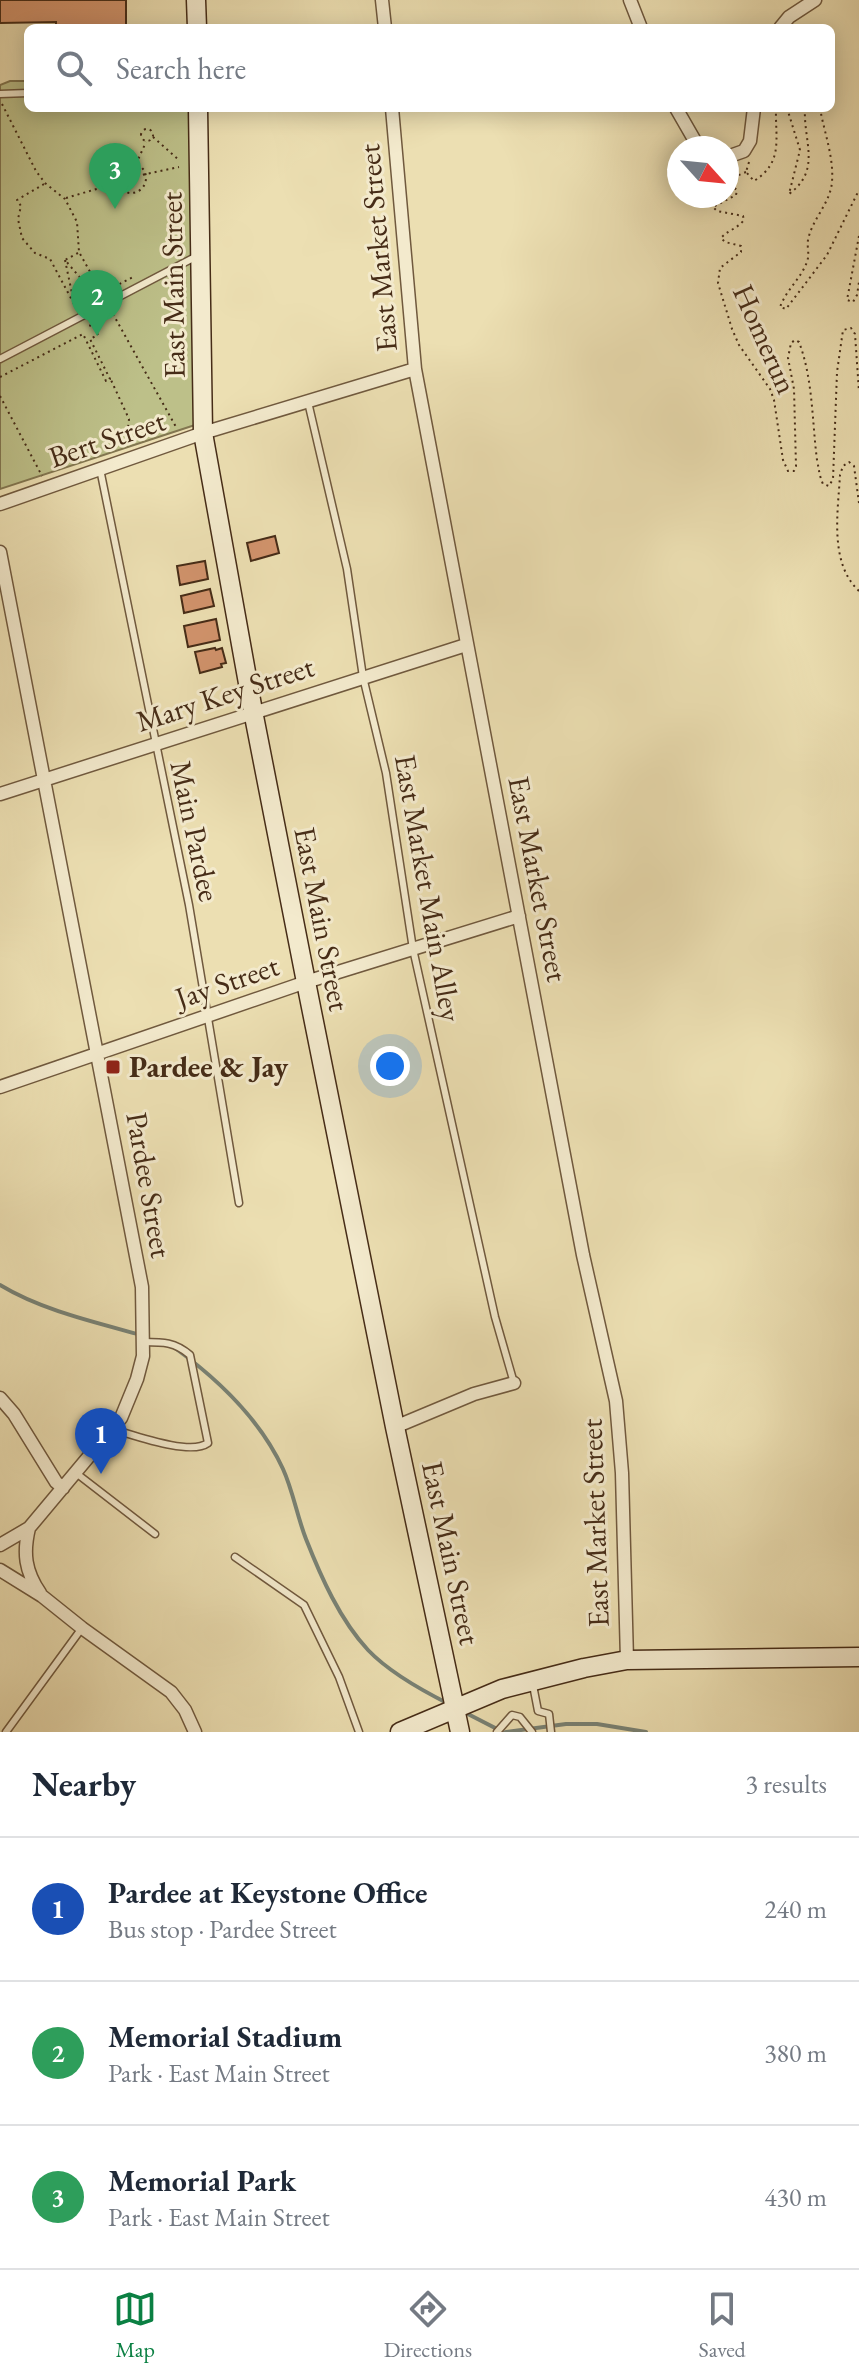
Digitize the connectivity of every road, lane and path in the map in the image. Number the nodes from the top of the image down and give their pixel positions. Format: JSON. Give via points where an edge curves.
{"nodes":[{"id":1,"x":196,"y":0,"type":"edge"},
{"id":2,"x":382,"y":0,"type":"edge"},
{"id":3,"x":630,"y":0,"type":"edge"},
{"id":4,"x":815,"y":0,"type":"edge"},
{"id":5,"x":197,"y":24,"type":"edge"},
{"id":6,"x":385,"y":24,"type":"edge"},
{"id":7,"x":639,"y":24,"type":"edge"},
{"id":8,"x":783,"y":24,"type":"edge"},
{"id":9,"x":24,"y":93,"type":"edge"},
{"id":10,"x":1,"y":94,"type":"edge"},
{"id":11,"x":198,"y":112,"type":"edge"},
{"id":12,"x":392,"y":112,"type":"edge"},
{"id":13,"x":678,"y":112,"type":"edge"},
{"id":14,"x":754,"y":112,"type":"edge"},
{"id":15,"x":776,"y":112,"type":"edge"},
{"id":16,"x":788,"y":112,"type":"edge"},
{"id":17,"x":805,"y":112,"type":"edge"},
{"id":18,"x":821,"y":112,"type":"edge"},
{"id":19,"x":153,"y":136,"type":"junction"},
{"id":20,"x":692,"y":136,"type":"edge"},
{"id":21,"x":146,"y":141,"type":"junction"},
{"id":22,"x":744,"y":151,"type":"junction"},
{"id":23,"x":739,"y":153,"type":"edge"},
{"id":24,"x":179,"y":160,"type":"dead end"},
{"id":25,"x":128,"y":164,"type":"junction"},
{"id":26,"x":136,"y":164,"type":"junction"},
{"id":27,"x":179,"y":167,"type":"dead end"},
{"id":28,"x":746,"y":172,"type":"junction"},
{"id":29,"x":130,"y":173,"type":"junction"},
{"id":30,"x":146,"y":174,"type":"junction"},
{"id":31,"x":137,"y":176,"type":"junction"},
{"id":32,"x":127,"y":180,"type":"junction"},
{"id":33,"x":45,"y":183,"type":"junction"},
{"id":34,"x":133,"y":183,"type":"junction"},
{"id":35,"x":117,"y":184,"type":"junction"},
{"id":36,"x":859,"y":190,"type":"edge"},
{"id":37,"x":137,"y":192,"type":"junction"},
{"id":38,"x":65,"y":199,"type":"junction"},
{"id":39,"x":859,"y":236,"type":"edge"},
{"id":40,"x":79,"y":252,"type":"junction"},
{"id":41,"x":201,"y":254,"type":"junction"},
{"id":42,"x":64,"y":260,"type":"junction"},
{"id":43,"x":53,"y":265,"type":"junction"},
{"id":44,"x":859,"y":282,"type":"edge"},
{"id":45,"x":106,"y":302,"type":"junction"},
{"id":46,"x":98,"y":335,"type":"dead end"},
{"id":47,"x":0,"y":359,"type":"edge"},
{"id":48,"x":415,"y":369,"type":"junction"},
{"id":49,"x":0,"y":377,"type":"edge"},
{"id":50,"x":110,"y":379,"type":"junction"},
{"id":51,"x":859,"y":392,"type":"edge"},
{"id":52,"x":0,"y":396,"type":"edge"},
{"id":53,"x":308,"y":400,"type":"junction"},
{"id":54,"x":180,"y":433,"type":"dead end"},
{"id":55,"x":203,"y":433,"type":"junction"},
{"id":56,"x":104,"y":443,"type":"dead end"},
{"id":57,"x":100,"y":469,"type":"junction"},
{"id":58,"x":44,"y":480,"type":"dead end"},
{"id":59,"x":859,"y":503,"type":"edge"},
{"id":60,"x":0,"y":504,"type":"edge"},
{"id":61,"x":0,"y":552,"type":"edge"},
{"id":62,"x":859,"y":591,"type":"edge"},
{"id":63,"x":466,"y":645,"type":"junction"},
{"id":64,"x":363,"y":677,"type":"junction"},
{"id":65,"x":253,"y":711,"type":"junction"},
{"id":66,"x":155,"y":743,"type":"junction"},
{"id":67,"x":44,"y":779,"type":"junction"},
{"id":68,"x":0,"y":794,"type":"edge"},
{"id":69,"x":519,"y":916,"type":"junction"},
{"id":70,"x":413,"y":949,"type":"junction"},
{"id":71,"x":306,"y":982,"type":"junction"},
{"id":72,"x":206,"y":1016,"type":"junction"},
{"id":73,"x":98,"y":1054,"type":"junction"},
{"id":74,"x":0,"y":1087,"type":"edge"},
{"id":75,"x":239,"y":1203,"type":"dead end"},
{"id":76,"x":144,"y":1342,"type":"junction"},
{"id":77,"x":514,"y":1383,"type":"joint"},
{"id":78,"x":0,"y":1398,"type":"edge"},
{"id":79,"x":395,"y":1427,"type":"junction"},
{"id":80,"x":112,"y":1429,"type":"junction"},
{"id":81,"x":76,"y":1473,"type":"junction"},
{"id":82,"x":63,"y":1488,"type":"junction"},
{"id":83,"x":29,"y":1528,"type":"junction"},
{"id":84,"x":155,"y":1534,"type":"dead end"},
{"id":85,"x":0,"y":1545,"type":"edge"},
{"id":86,"x":235,"y":1557,"type":"dead end"},
{"id":87,"x":0,"y":1570,"type":"edge"},
{"id":88,"x":42,"y":1596,"type":"junction"},
{"id":89,"x":82,"y":1628,"type":"junction"},
{"id":90,"x":859,"y":1657,"type":"edge"},
{"id":91,"x":627,"y":1660,"type":"junction"},
{"id":92,"x":532,"y":1682,"type":"junction"},
{"id":93,"x":456,"y":1708,"type":"junction"},
{"id":94,"x":538,"y":1711,"type":"junction"},
{"id":95,"x":526,"y":1722,"type":"junction"},
{"id":96,"x":6,"y":1732,"type":"edge"},
{"id":97,"x":195,"y":1732,"type":"edge"},
{"id":98,"x":359,"y":1732,"type":"edge"},
{"id":99,"x":400,"y":1732,"type":"edge"},
{"id":100,"x":460,"y":1732,"type":"edge"},
{"id":101,"x":497,"y":1732,"type":"edge"},
{"id":102,"x":532,"y":1732,"type":"edge"},
{"id":103,"x":551,"y":1732,"type":"edge"}],
"edges":[{"from":1,"to":5,"type":"main road"},
{"from":2,"to":6,"type":"street"},
{"from":3,"to":7,"type":"street"},
{"from":4,"to":8,"type":"street"},
{"from":9,"to":10,"type":"lane"},
{"from":10,"to":33,"type":"path"},
{"from":11,"to":41,"type":"main road","name":"East Main Street"},
{"from":12,"to":48,"type":"street","name":"East Market Street"},
{"from":13,"to":20,"type":"street"},
{"from":14,"to":22,"type":"street"},
{"from":15,"to":28,"type":"path","via":[[777,149],[767,173],[754,181]]},
{"from":16,"to":17,"type":"path","via":[[800,150],[789,194],[799,187],[809,160]]},
{"from":18,"to":36,"type":"path","via":[[832,182],[808,240],[808,258],[780,307],[786,309],[827,255]]},
{"from":19,"to":21,"type":"path"},
{"from":19,"to":21,"type":"path","via":[[143,130]]},
{"from":19,"to":24,"type":"path"},
{"from":21,"to":26,"type":"path"},
{"from":22,"to":23,"type":"street"},
{"from":22,"to":28,"type":"path","via":[[750,159]]},
{"from":25,"to":26,"type":"path"},
{"from":25,"to":29,"type":"path"},
{"from":25,"to":35,"type":"path","via":[[117,174]]},
{"from":26,"to":30,"type":"path"},
{"from":27,"to":30,"type":"path"},
{"from":28,"to":51,"type":"path","name":"Homerun","via":[[728,183],[736,195],[713,207],[744,220],[721,238],[741,246],[741,252],[720,268],[718,283],[739,345],[770,389],[788,471],[796,466],[791,343],[799,342],[808,369],[823,484],[829,486],[833,479],[837,372],[843,330],[851,328]]},
{"from":29,"to":31,"type":"path"},
{"from":29,"to":32,"type":"path"},
{"from":30,"to":31,"type":"path"},
{"from":30,"to":37,"type":"path","via":[[144,187]]},
{"from":31,"to":34,"type":"path"},
{"from":32,"to":34,"type":"path"},
{"from":32,"to":35,"type":"path"},
{"from":33,"to":38,"type":"path"},
{"from":33,"to":43,"type":"path","via":[[17,200],[19,226],[30,248]]},
{"from":34,"to":37,"type":"path"},
{"from":35,"to":37,"type":"path","via":[[123,191]]},
{"from":35,"to":38,"type":"path"},
{"from":38,"to":40,"type":"path","via":[[77,222]]},
{"from":39,"to":44,"type":"path","via":[[847,300],[853,302]]},
{"from":40,"to":42,"type":"path"},
{"from":40,"to":42,"type":"path","via":[[102,293],[96,296]]},
{"from":41,"to":45,"type":"lane"},
{"from":41,"to":55,"type":"main road","name":"East Main Street"},
{"from":42,"to":43,"type":"path"},
{"from":42,"to":43,"type":"path","via":[[74,304]]},
{"from":45,"to":47,"type":"lane"},
{"from":45,"to":54,"type":"path"},
{"from":46,"to":50,"type":"path","via":[[90,339]]},
{"from":48,"to":53,"type":"street","name":"Bert Street"},
{"from":48,"to":63,"type":"street","name":"East Market Street"},
{"from":49,"to":50,"type":"path","via":[[83,334],[106,381]]},
{"from":50,"to":56,"type":"path","via":[[129,419],[128,429]]},
{"from":52,"to":58,"type":"path"},
{"from":53,"to":55,"type":"street","name":"Bert Street"},
{"from":53,"to":64,"type":"lane","name":"East Market Main Alley","via":[[347,569]]},
{"from":55,"to":57,"type":"street","name":"Bert Street"},
{"from":55,"to":65,"type":"main road","name":"East Main Street"},
{"from":57,"to":60,"type":"street","name":"Bert Street"},
{"from":57,"to":66,"type":"lane","name":"Main Pardee"},
{"from":59,"to":62,"type":"path","via":[[849,462],[840,475],[838,554]]},
{"from":61,"to":67,"type":"street","name":"Pardee Street"},
{"from":63,"to":64,"type":"street","name":"Mary Key Street"},
{"from":63,"to":69,"type":"street","name":"East Market Street"},
{"from":64,"to":65,"type":"street","name":"Mary Key Street"},
{"from":64,"to":70,"type":"lane","name":"East Market Main Alley","via":[[386,773]]},
{"from":65,"to":66,"type":"street","name":"Mary Key Street"},
{"from":65,"to":71,"type":"main road","name":"East Main Street"},
{"from":66,"to":67,"type":"street","name":"Mary Key Street"},
{"from":66,"to":72,"type":"lane","name":"Main Pardee"},
{"from":67,"to":68,"type":"street","name":"Mary Key Street"},
{"from":67,"to":73,"type":"street","name":"Pardee Street"},
{"from":69,"to":70,"type":"street","name":"Jay Street"},
{"from":69,"to":91,"type":"street","name":"East Market Street","via":[[616,1401]]},
{"from":70,"to":71,"type":"street","name":"Jay Street"},
{"from":70,"to":77,"type":"lane","name":"East Market Main Alley"},
{"from":71,"to":72,"type":"street","name":"Jay Street"},
{"from":71,"to":79,"type":"main road","name":"East Main Street"},
{"from":72,"to":73,"type":"street","name":"Jay Street"},
{"from":72,"to":75,"type":"lane","name":"Main Pardee"},
{"from":73,"to":74,"type":"street","name":"Jay Street"},
{"from":73,"to":76,"type":"street","name":"Pardee Street","via":[[142,1287]]},
{"from":76,"to":80,"type":"street","name":"Pardee Street","via":[[137,1379]]},
{"from":76,"to":80,"type":"lane","via":[[168,1342],[190,1355],[208,1443],[202,1448],[182,1447]]},
{"from":77,"to":79,"type":"street"},
{"from":78,"to":82,"type":"street"},
{"from":79,"to":93,"type":"main road","name":"East Main Street"},
{"from":80,"to":81,"type":"street","name":"Pardee Street"},
{"from":81,"to":82,"type":"street","name":"Pardee Street"},
{"from":81,"to":84,"type":"lane"},
{"from":82,"to":83,"type":"street","name":"Pardee Street"},
{"from":83,"to":85,"type":"street","name":"Pardee Street"},
{"from":83,"to":88,"type":"street","via":[[26,1566]]},
{"from":86,"to":98,"type":"lane","via":[[304,1605]]},
{"from":87,"to":88,"type":"street"},
{"from":88,"to":89,"type":"street"},
{"from":89,"to":96,"type":"lane"},
{"from":89,"to":97,"type":"street","via":[[171,1692]]},
{"from":90,"to":91,"type":"main road"},
{"from":91,"to":92,"type":"main road"},
{"from":92,"to":93,"type":"main road"},
{"from":92,"to":94,"type":"lane"},
{"from":93,"to":99,"type":"main road"},
{"from":93,"to":100,"type":"main road","name":"East Main Street"},
{"from":94,"to":95,"type":"lane"},
{"from":94,"to":103,"type":"lane","via":[[549,1714]]},
{"from":95,"to":101,"type":"lane","via":[[512,1715]]},
{"from":95,"to":102,"type":"lane"}]}
